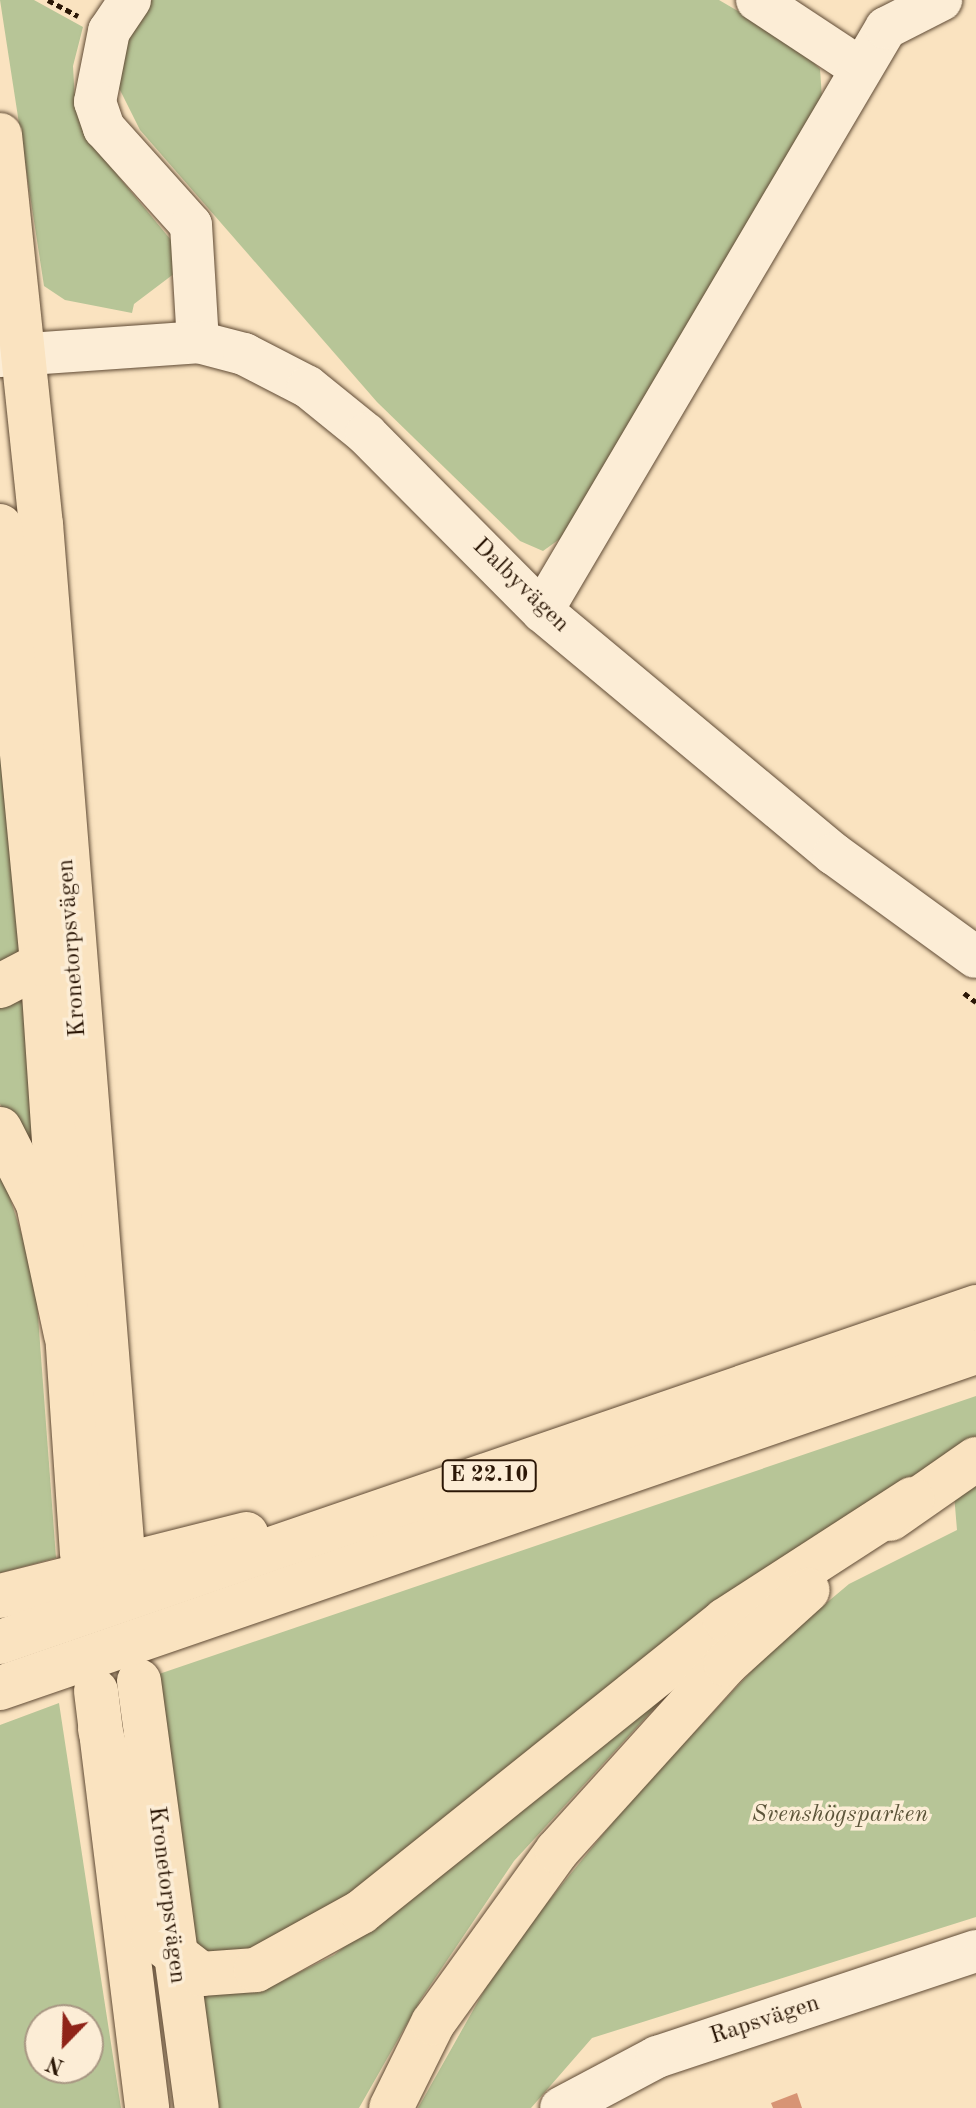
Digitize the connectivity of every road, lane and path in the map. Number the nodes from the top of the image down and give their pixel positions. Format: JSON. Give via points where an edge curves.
{"nodes":[{"id":1,"x":48,"y":0,"type":"edge"},
{"id":2,"x":130,"y":0,"type":"edge"},
{"id":3,"x":757,"y":0,"type":"edge"},
{"id":4,"x":941,"y":0,"type":"edge"},
{"id":5,"x":93,"y":24,"type":"dead end"},
{"id":6,"x":860,"y":68,"type":"junction"},
{"id":7,"x":0,"y":135,"type":"edge"},
{"id":8,"x":198,"y":342,"type":"junction"},
{"id":9,"x":11,"y":355,"type":"edge"},
{"id":10,"x":0,"y":526,"type":"edge"},
{"id":11,"x":542,"y":611,"type":"junction"},
{"id":12,"x":71,"y":921,"type":"junction"},
{"id":13,"x":976,"y":957,"type":"edge"},
{"id":14,"x":42,"y":964,"type":"junction"},
{"id":15,"x":0,"y":986,"type":"edge"},
{"id":16,"x":0,"y":1129,"type":"edge"},
{"id":17,"x":976,"y":1307,"type":"edge"},
{"id":18,"x":66,"y":1335,"type":"junction"},
{"id":19,"x":976,"y":1352,"type":"edge"},
{"id":20,"x":976,"y":1459,"type":"edge"},
{"id":21,"x":912,"y":1499,"type":"junction"},
{"id":22,"x":421,"y":1500,"type":"junction"},
{"id":23,"x":0,"y":1596,"type":"edge"},
{"id":24,"x":0,"y":1642,"type":"edge"},
{"id":25,"x":139,"y":1681,"type":"dead end"},
{"id":26,"x":0,"y":1688,"type":"edge"},
{"id":27,"x":976,"y":1951,"type":"edge"},
{"id":28,"x":172,"y":1958,"type":"junction"},
{"id":29,"x":147,"y":2108,"type":"edge"},
{"id":30,"x":197,"y":2108,"type":"edge"},
{"id":31,"x":391,"y":2108,"type":"edge"},
{"id":32,"x":561,"y":2108,"type":"edge"}],
"edges":[{"from":1,"to":5,"type":"path"},
{"from":2,"to":8,"type":"street","via":[[109,31],[95,102],[104,128],[191,225]]},
{"from":3,"to":6,"type":"street"},
{"from":4,"to":6,"type":"street","via":[[886,28]]},
{"from":6,"to":11,"type":"street"},
{"from":7,"to":9,"type":"main road"},
{"from":8,"to":9,"type":"street","name":"Dalbyvägen"},
{"from":8,"to":11,"type":"street","name":"Dalbyvägen","via":[[276,368],[335,407]]},
{"from":9,"to":12,"type":"main road","name":"Kronetorpsvägen"},
{"from":10,"to":14,"type":"main road","name":"Kronetorpsvägen"},
{"from":11,"to":13,"type":"street","name":"Dalbyvägen","via":[[834,854]]},
{"from":12,"to":14,"type":"main road"},
{"from":12,"to":18,"type":"main road","name":"Kronetorpsvägen","via":[[102,1548]]},
{"from":14,"to":15,"type":"main road"},
{"from":14,"to":18,"type":"main road","name":"Kronetorpsvägen"},
{"from":16,"to":18,"type":"main road","via":[[38,1204]]},
{"from":17,"to":22,"type":"main road","number":"E 22.10"},
{"from":19,"to":26,"type":"main road","number":"E 22.10"},
{"from":20,"to":21,"type":"main road"},
{"from":21,"to":28,"type":"main road","via":[[725,1620],[317,1943],[229,1974],[201,1974]]},
{"from":21,"to":31,"type":"main road","via":[[726,1664],[625,1772],[483,1951],[433,2023]]},
{"from":22,"to":23,"type":"main road","via":[[173,1548]]},
{"from":22,"to":24,"type":"main road","number":"E 22.10"},
{"from":25,"to":28,"type":"main road","name":"Kronetorpsvägen"},
{"from":27,"to":32,"type":"street","name":"Rapsvägen","via":[[657,2057]]},
{"from":28,"to":29,"type":"main road","name":"Kronetorpsvägen","via":[[153,1937],[137,1894],[124,1801],[98,1710]]},
{"from":28,"to":30,"type":"main road","name":"Kronetorpsvägen"}]}
